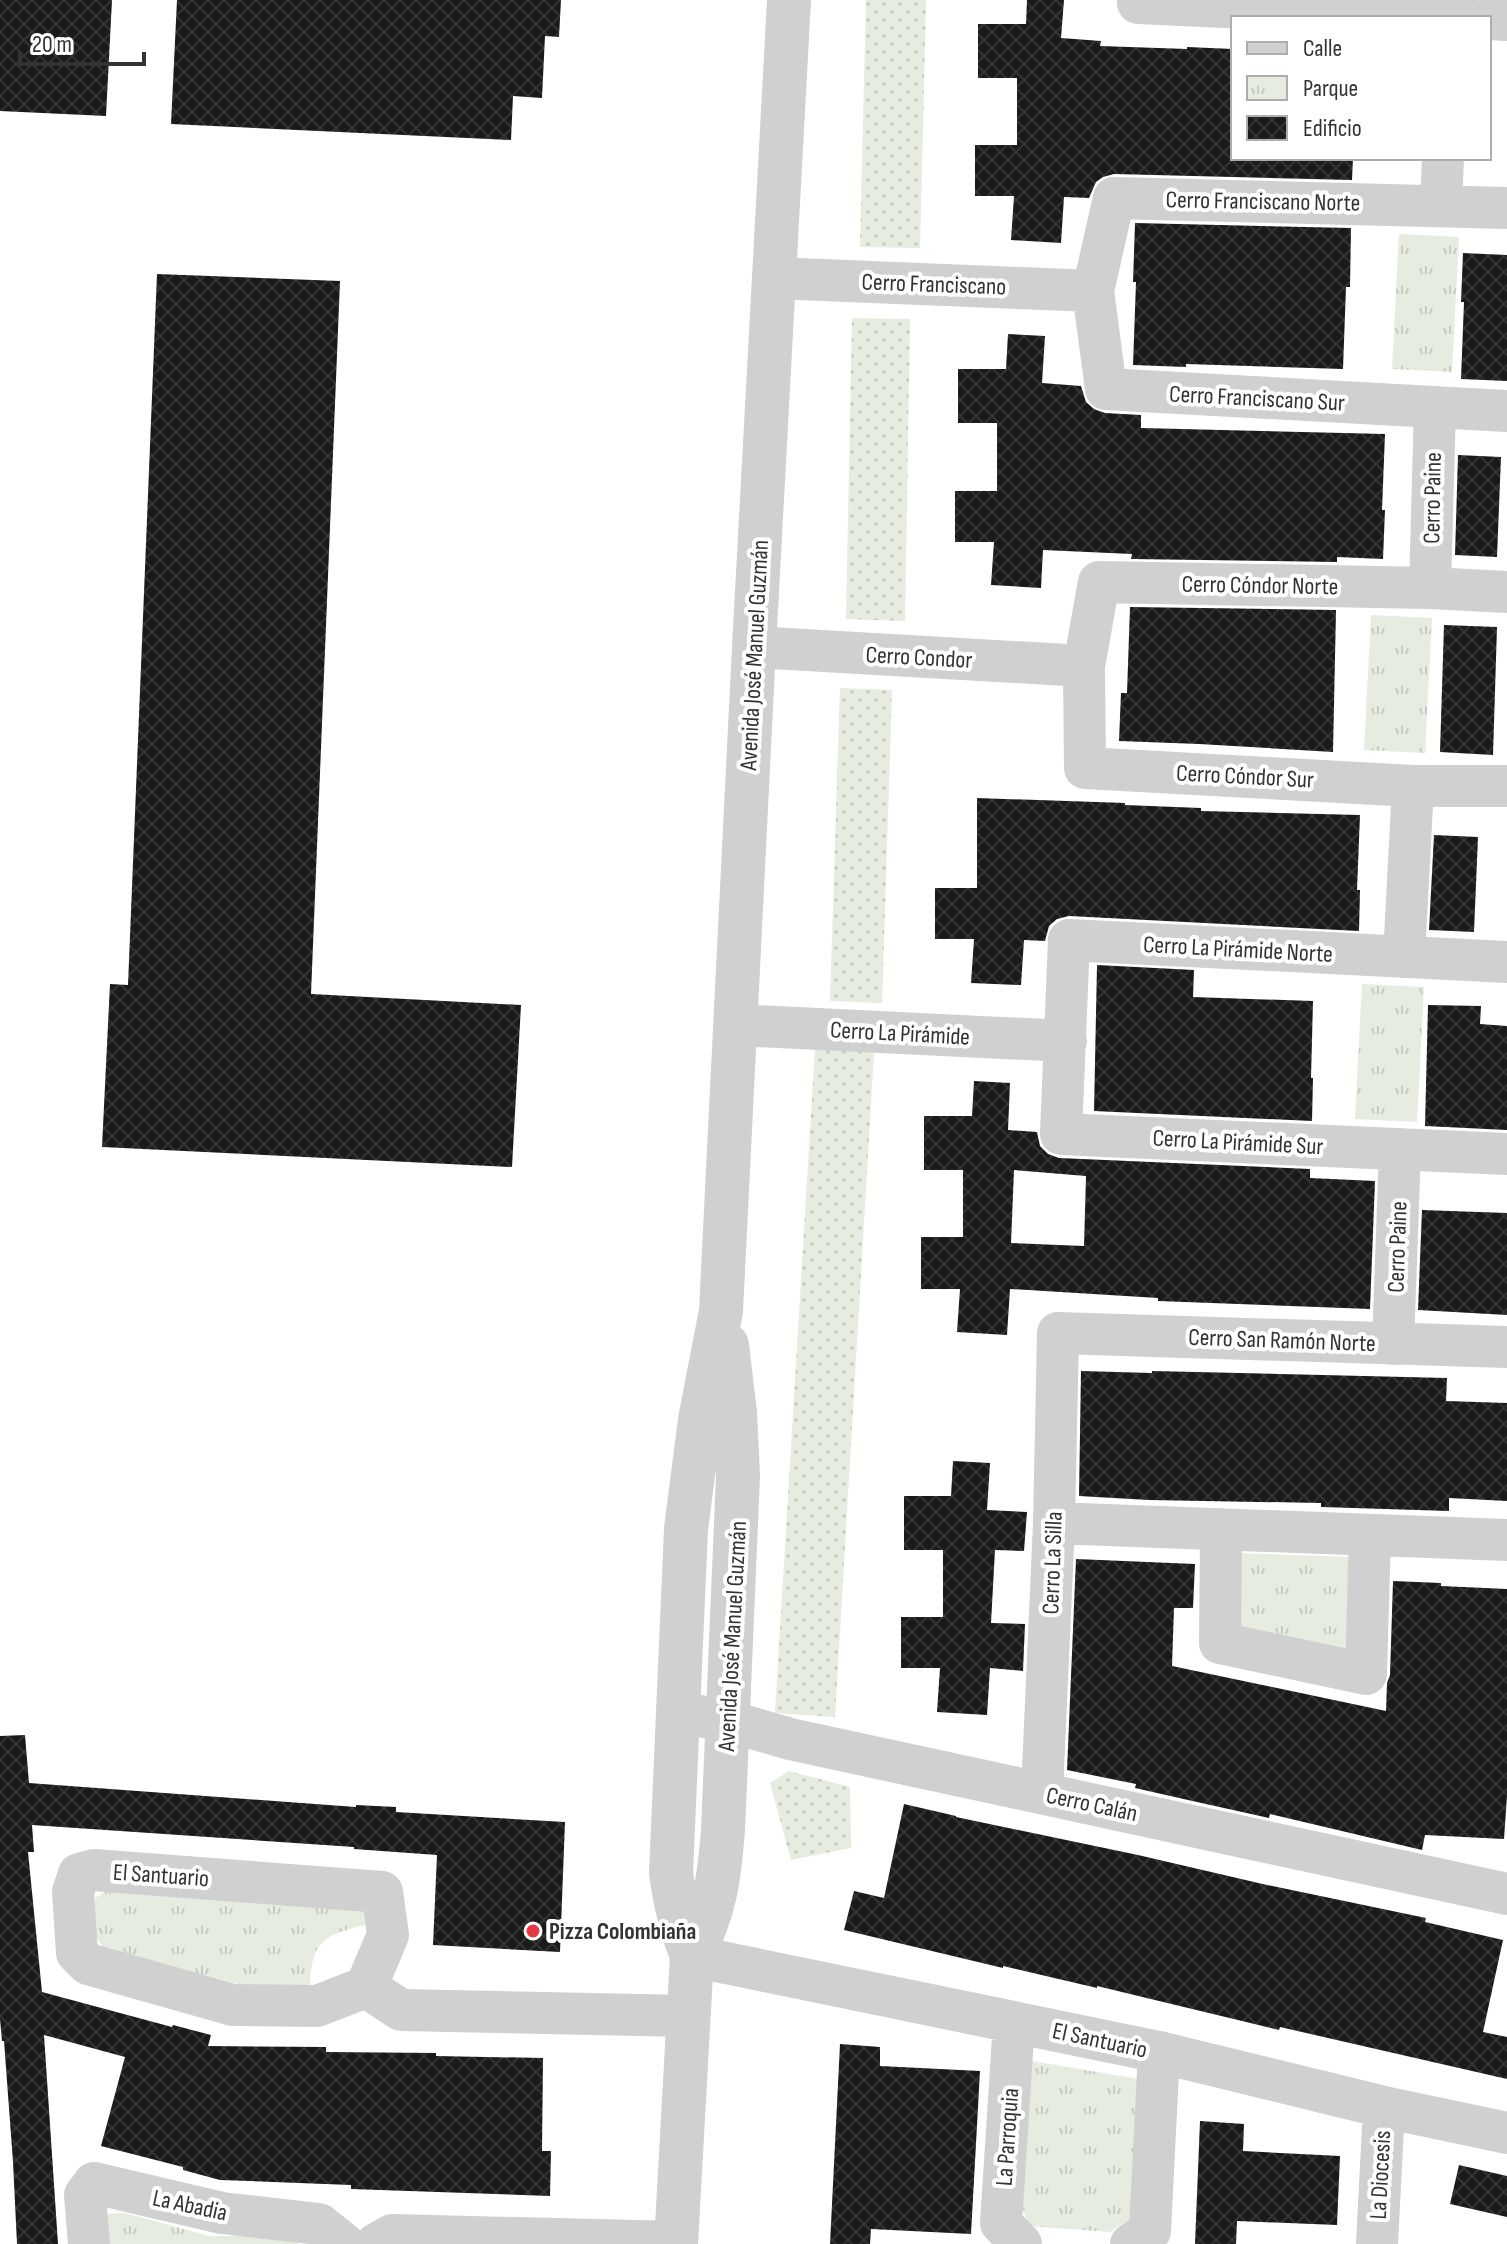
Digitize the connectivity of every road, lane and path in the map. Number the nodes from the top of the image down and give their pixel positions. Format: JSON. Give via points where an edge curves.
{"nodes":[{"id":1,"x":789,"y":0,"type":"edge"},
{"id":2,"x":1138,"y":0,"type":"edge"},
{"id":3,"x":1407,"y":16,"type":"edge"},
{"id":4,"x":1443,"y":160,"type":"edge"},
{"id":5,"x":1441,"y":205,"type":"junction"},
{"id":6,"x":1507,"y":208,"type":"edge"},
{"id":7,"x":774,"y":278,"type":"junction"},
{"id":8,"x":1093,"y":291,"type":"junction"},
{"id":9,"x":1435,"y":407,"type":"junction"},
{"id":10,"x":1507,"y":411,"type":"edge"},
{"id":11,"x":1430,"y":588,"type":"junction"},
{"id":12,"x":1507,"y":592,"type":"edge"},
{"id":13,"x":754,"y":647,"type":"junction"},
{"id":14,"x":1084,"y":666,"type":"junction"},
{"id":15,"x":1413,"y":786,"type":"junction"},
{"id":16,"x":1507,"y":786,"type":"edge"},
{"id":17,"x":1404,"y":957,"type":"junction"},
{"id":18,"x":1507,"y":962,"type":"edge"},
{"id":19,"x":735,"y":1025,"type":"junction"},
{"id":20,"x":1066,"y":1041,"type":"junction"},
{"id":21,"x":1400,"y":1149,"type":"junction"},
{"id":22,"x":1507,"y":1154,"type":"edge"},
{"id":23,"x":721,"y":1311,"type":"junction"},
{"id":24,"x":1058,"y":1333,"type":"joint"},
{"id":25,"x":1393,"y":1344,"type":"junction"},
{"id":26,"x":1507,"y":1347,"type":"edge"},
{"id":27,"x":1054,"y":1523,"type":"junction"},
{"id":28,"x":1221,"y":1529,"type":"junction"},
{"id":29,"x":1370,"y":1535,"type":"junction"},
{"id":30,"x":1507,"y":1540,"type":"edge"},
{"id":31,"x":677,"y":1712,"type":"junction"},
{"id":32,"x":728,"y":1721,"type":"junction"},
{"id":33,"x":1042,"y":1793,"type":"junction"},
{"id":34,"x":1507,"y":1894,"type":"edge"},
{"id":35,"x":692,"y":1956,"type":"junction"},
{"id":36,"x":366,"y":1987,"type":"junction"},
{"id":37,"x":688,"y":2016,"type":"junction"},
{"id":38,"x":1014,"y":2022,"type":"junction"},
{"id":39,"x":1159,"y":2052,"type":"junction"},
{"id":40,"x":1384,"y":2107,"type":"junction"},
{"id":41,"x":1507,"y":2133,"type":"edge"},
{"id":42,"x":676,"y":2243,"type":"edge"},
{"id":43,"x":89,"y":2244,"type":"edge"},
{"id":44,"x":344,"y":2244,"type":"edge"},
{"id":45,"x":376,"y":2244,"type":"edge"},
{"id":46,"x":1021,"y":2244,"type":"edge"},
{"id":47,"x":1131,"y":2244,"type":"edge"},
{"id":48,"x":1377,"y":2244,"type":"edge"}],
"edges":[{"from":1,"to":7,"type":"street","name":"Avenida José Manuel Guzmán"},
{"from":2,"to":3,"type":"street"},
{"from":4,"to":5,"type":"street"},
{"from":5,"to":6,"type":"street","name":"Cerro Franciscano Norte"},
{"from":5,"to":8,"type":"street","name":"Cerro Franciscano Norte","via":[[1114,198]]},
{"from":7,"to":8,"type":"street","name":"Cerro Franciscano"},
{"from":7,"to":13,"type":"street","name":"Avenida José Manuel Guzmán"},
{"from":8,"to":9,"type":"street","name":"Cerro Franciscano Sur","via":[[1106,389]]},
{"from":9,"to":10,"type":"street","name":"Cerro Franciscano Sur"},
{"from":9,"to":11,"type":"street","name":"Cerro Paine"},
{"from":11,"to":12,"type":"street","name":"Cerro Cóndor Norte"},
{"from":11,"to":14,"type":"street","name":"Cerro Cóndor Norte","via":[[1099,582]]},
{"from":13,"to":14,"type":"street","name":"Cerro Condor"},
{"from":13,"to":19,"type":"street","name":"Avenida José Manuel Guzmán"},
{"from":14,"to":15,"type":"street","name":"Cerro Cóndor Sur","via":[[1085,768]]},
{"from":15,"to":16,"type":"street","name":"Cerro Cóndor Sur"},
{"from":15,"to":17,"type":"street"},
{"from":17,"to":18,"type":"street","name":"Cerro La Pirámide Norte"},
{"from":17,"to":20,"type":"street","name":"Cerro La Pirámide Norte","via":[[1069,940]]},
{"from":19,"to":20,"type":"street","name":"Cerro La Pirámide"},
{"from":19,"to":23,"type":"street","name":"Avenida José Manuel Guzmán"},
{"from":20,"to":21,"type":"street","name":"Cerro La Pirámide Sur","via":[[1061,1134]]},
{"from":21,"to":22,"type":"street","name":"Cerro La Pirámide Sur"},
{"from":21,"to":25,"type":"street","name":"Cerro Paine"},
{"from":23,"to":31,"type":"street","name":"Avenida José Manuel Guzmán","via":[[691,1488]]},
{"from":23,"to":32,"type":"street","name":"Avenida José Manuel Guzmán","via":[[738,1476]]},
{"from":24,"to":25,"type":"street","name":"Cerro San Ramón Norte"},
{"from":24,"to":27,"type":"street","name":"Cerro La Silla"},
{"from":25,"to":26,"type":"street","name":"Cerro San Ramón Norte"},
{"from":27,"to":28,"type":"street"},
{"from":27,"to":33,"type":"street","name":"Cerro La Silla"},
{"from":28,"to":29,"type":"street"},
{"from":28,"to":29,"type":"street","via":[[1220,1643],[1366,1674]]},
{"from":29,"to":30,"type":"street"},
{"from":31,"to":32,"type":"street","name":"Cerro Calán"},
{"from":31,"to":35,"type":"street","name":"Avenida José Manuel Guzmán","via":[[671,1873],[681,1930]]},
{"from":32,"to":33,"type":"street","name":"Cerro Calán"},
{"from":32,"to":35,"type":"street","name":"Avenida José Manuel Guzmán","via":[[718,1885]]},
{"from":33,"to":34,"type":"street","name":"Cerro Calán"},
{"from":35,"to":37,"type":"street","name":"Avenida José Manuel Guzmán"},
{"from":35,"to":38,"type":"street","name":"El Santuario"},
{"from":36,"to":36,"type":"street","name":"El Santuario","via":[[317,2006],[233,2005],[88,1964],[77,1953],[73,1892],[79,1874],[94,1870],[382,1892],[388,1935]]},
{"from":36,"to":37,"type":"street","via":[[401,2010]]},
{"from":37,"to":42,"type":"street","name":"Avenida José Manuel Guzmán"},
{"from":38,"to":39,"type":"street","name":"El Santuario"},
{"from":38,"to":46,"type":"street","name":"La Parroquia","via":[[1001,2223]]},
{"from":39,"to":40,"type":"street","name":"El Santuario"},
{"from":39,"to":47,"type":"street","via":[[1150,2231]]},
{"from":40,"to":41,"type":"street","name":"El Santuario"},
{"from":40,"to":48,"type":"street","name":"La Diocesis"},
{"from":42,"to":45,"type":"street","via":[[392,2235]]},
{"from":43,"to":44,"type":"street","name":"La Abadia","via":[[85,2195],[94,2183],[222,2213],[319,2224]]}]}
